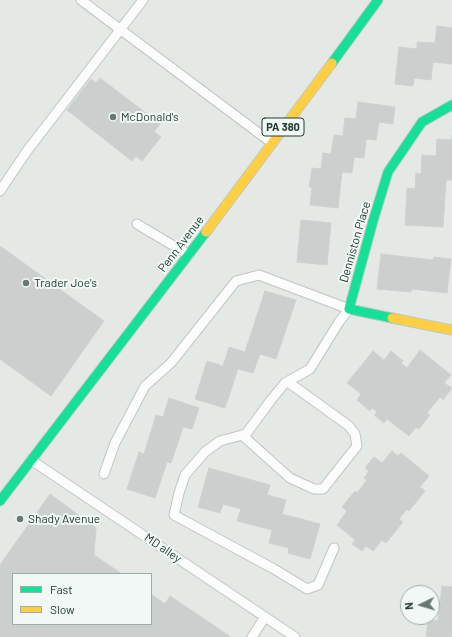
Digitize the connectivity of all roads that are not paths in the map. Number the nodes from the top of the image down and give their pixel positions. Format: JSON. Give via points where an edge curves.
{"nodes":[{"id":1,"x":81,"y":0,"type":"edge"},
{"id":2,"x":143,"y":0,"type":"edge"},
{"id":3,"x":378,"y":0,"type":"edge"},
{"id":4,"x":120,"y":30,"type":"junction"},
{"id":5,"x":452,"y":105,"type":"edge"},
{"id":6,"x":272,"y":144,"type":"junction"},
{"id":7,"x":0,"y":191,"type":"edge"},
{"id":8,"x":137,"y":224,"type":"dead end"},
{"id":9,"x":189,"y":255,"type":"junction"},
{"id":10,"x":348,"y":309,"type":"junction"},
{"id":11,"x":452,"y":330,"type":"edge"},
{"id":12,"x":288,"y":382,"type":"junction"},
{"id":13,"x":242,"y":435,"type":"junction"},
{"id":14,"x":31,"y":460,"type":"junction"},
{"id":15,"x":104,"y":474,"type":"dead end"},
{"id":16,"x":0,"y":501,"type":"edge"},
{"id":17,"x":334,"y":548,"type":"dead end"},
{"id":18,"x":265,"y":617,"type":"junction"},
{"id":19,"x":252,"y":637,"type":"edge"},
{"id":20,"x":295,"y":637,"type":"edge"}],
"edges":[{"from":1,"to":4,"type":"lane"},
{"from":2,"to":4,"type":"lane"},
{"from":3,"to":6,"type":"main road","name":"Penn Avenue","number":"PA 380"},
{"from":4,"to":6,"type":"lane"},
{"from":4,"to":7,"type":"lane","via":[[27,151]]},
{"from":5,"to":10,"type":"main road","name":"Denniston Place","via":[[422,122],[388,172]]},
{"from":6,"to":9,"type":"main road","name":"Penn Avenue","number":"PA 380"},
{"from":8,"to":9,"type":"lane"},
{"from":9,"to":14,"type":"main road","name":"Penn Avenue","number":"PA 380"},
{"from":10,"to":11,"type":"main road"},
{"from":10,"to":12,"type":"lane","via":[[310,369]]},
{"from":10,"to":15,"type":"lane","via":[[259,275],[236,281],[172,363],[145,386],[115,443]]},
{"from":12,"to":13,"type":"lane","via":[[246,434]]},
{"from":12,"to":13,"type":"lane","via":[[349,426],[356,434],[357,446],[323,489],[314,489],[290,478]]},
{"from":13,"to":17,"type":"lane","via":[[220,441],[205,452],[185,475],[174,515],[307,589],[318,585]]},
{"from":14,"to":16,"type":"main road","name":"Penn Avenue","number":"PA 380"},
{"from":14,"to":18,"type":"lane","name":"MD alley"},
{"from":18,"to":19,"type":"lane"},
{"from":18,"to":20,"type":"lane","name":"MD alley"}]}
